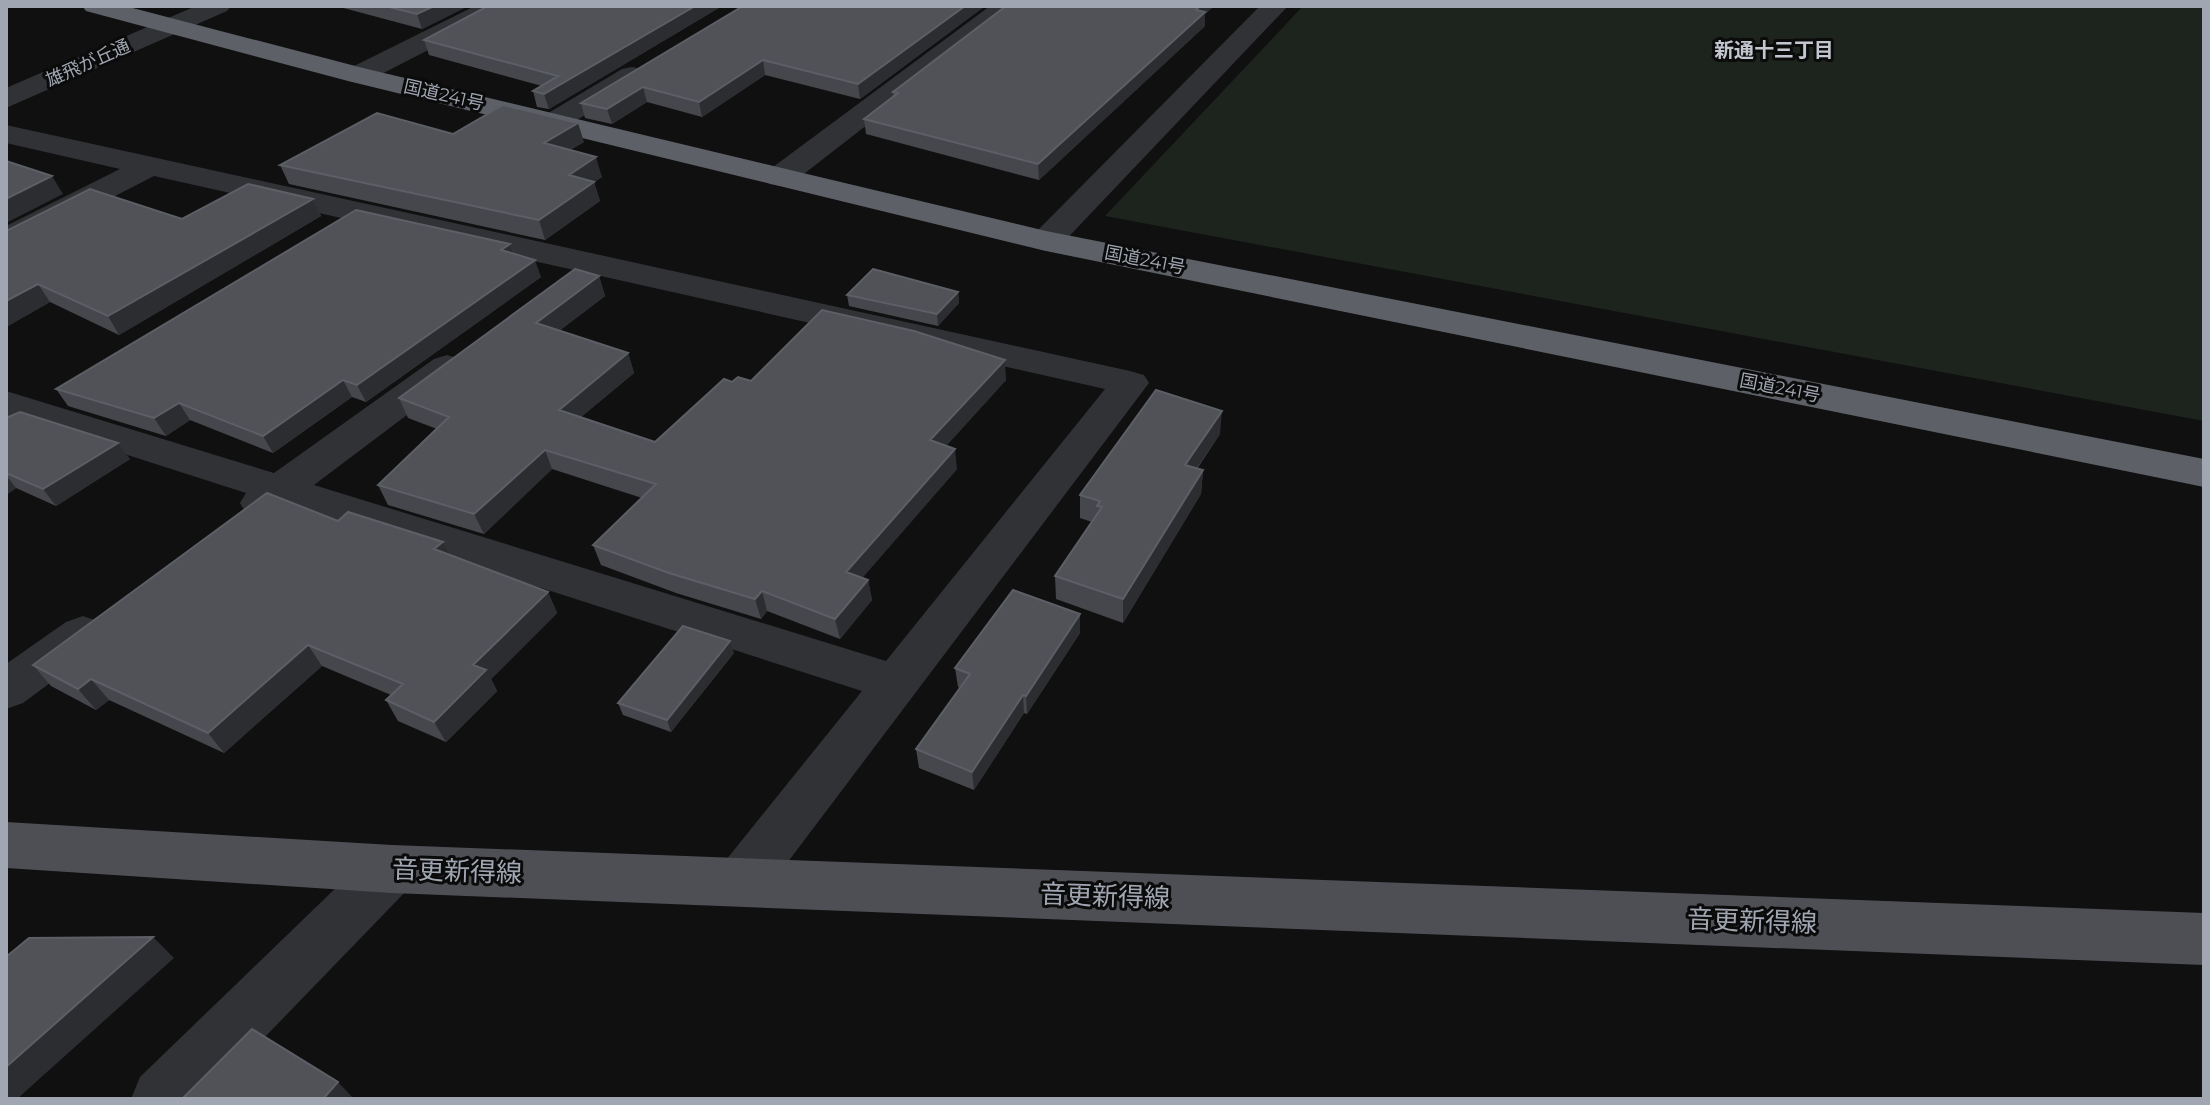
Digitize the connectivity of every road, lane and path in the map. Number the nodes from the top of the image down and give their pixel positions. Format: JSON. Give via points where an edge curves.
{"nodes":[{"id":1,"x":95,"y":6,"type":"edge"},
{"id":2,"x":218,"y":6,"type":"edge"},
{"id":3,"x":495,"y":6,"type":"edge"},
{"id":4,"x":1007,"y":6,"type":"edge"},
{"id":5,"x":1275,"y":6,"type":"edge"},
{"id":6,"x":169,"y":27,"type":"junction"},
{"id":7,"x":651,"y":63,"type":"edge"},
{"id":8,"x":358,"y":75,"type":"junction"},
{"id":9,"x":6,"y":99,"type":"edge"},
{"id":10,"x":555,"y":121,"type":"junction"},
{"id":11,"x":6,"y":134,"type":"edge"},
{"id":12,"x":150,"y":166,"type":"junction"},
{"id":13,"x":780,"y":177,"type":"junction"},
{"id":14,"x":358,"y":212,"type":"junction"},
{"id":15,"x":319,"y":236,"type":"edge"},
{"id":16,"x":6,"y":239,"type":"edge"},
{"id":17,"x":1046,"y":241,"type":"junction"},
{"id":18,"x":588,"y":263,"type":"junction"},
{"id":19,"x":549,"y":292,"type":"edge"},
{"id":20,"x":472,"y":348,"type":"edge"},
{"id":21,"x":68,"y":386,"type":"edge"},
{"id":22,"x":13,"y":412,"type":"edge"},
{"id":23,"x":2204,"y":473,"type":"edge"},
{"id":24,"x":280,"y":490,"type":"junction"},
{"id":25,"x":230,"y":526,"type":"edge"},
{"id":26,"x":118,"y":608,"type":"edge"},
{"id":27,"x":896,"y":683,"type":"junction"},
{"id":28,"x":6,"y":690,"type":"edge"},
{"id":29,"x":6,"y":845,"type":"edge"},
{"id":30,"x":392,"y":869,"type":"junction"},
{"id":31,"x":741,"y":882,"type":"junction"},
{"id":32,"x":2204,"y":939,"type":"edge"},
{"id":33,"x":162,"y":1099,"type":"edge"}],
"edges":[{"from":1,"to":6,"type":"highway","name":"国道241号"},
{"from":2,"to":6,"type":"street","name":"雄飛が丘通"},
{"from":3,"to":8,"type":"street"},
{"from":4,"to":13,"type":"street"},
{"from":5,"to":17,"type":"street"},
{"from":6,"to":8,"type":"highway","name":"国道241号"},
{"from":6,"to":9,"type":"street","name":"雄飛が丘通"},
{"from":7,"to":10,"type":"street"},
{"from":8,"to":10,"type":"highway","name":"国道241号"},
{"from":10,"to":13,"type":"highway","name":"国道241号"},
{"from":11,"to":12,"type":"street"},
{"from":12,"to":14,"type":"street"},
{"from":12,"to":16,"type":"street"},
{"from":13,"to":17,"type":"highway","name":"国道241号"},
{"from":14,"to":15,"type":"street"},
{"from":14,"to":18,"type":"street"},
{"from":17,"to":23,"type":"highway","name":"国道241号"},
{"from":18,"to":19,"type":"street"},
{"from":18,"to":27,"type":"street","via":[[1130,383]]},
{"from":20,"to":24,"type":"street"},
{"from":21,"to":22,"type":"street"},
{"from":22,"to":24,"type":"street"},
{"from":24,"to":25,"type":"street"},
{"from":24,"to":27,"type":"street"},
{"from":26,"to":28,"type":"street"},
{"from":27,"to":31,"type":"street"},
{"from":29,"to":30,"type":"main road","name":"音更新得線"},
{"from":30,"to":31,"type":"main road","name":"音更新得線"},
{"from":30,"to":33,"type":"street"},
{"from":31,"to":32,"type":"main road","name":"音更新得線"}]}
